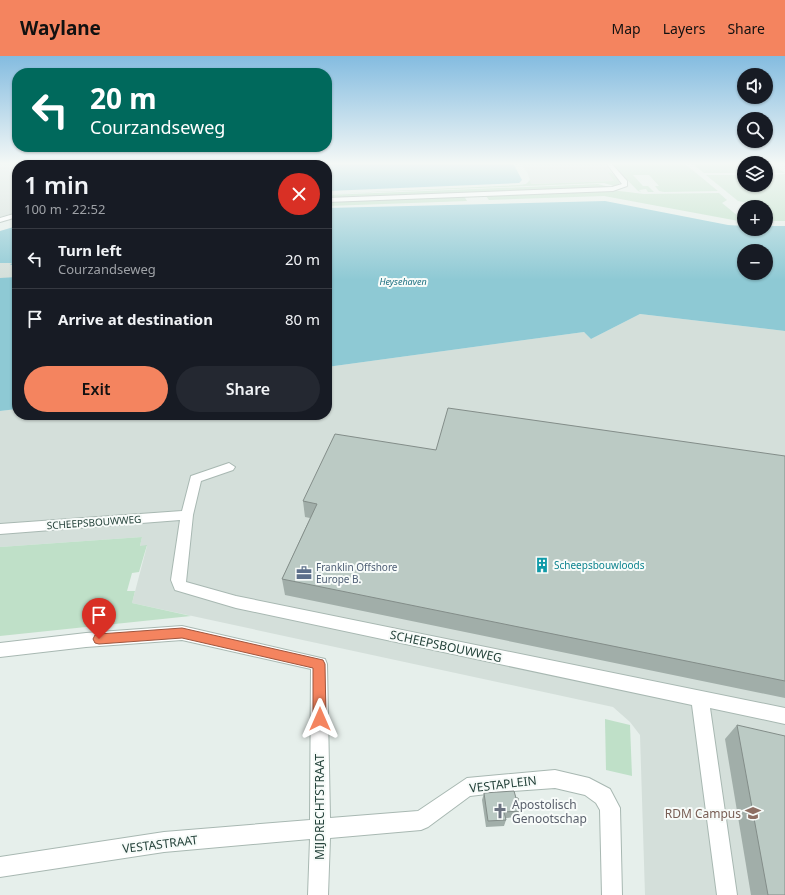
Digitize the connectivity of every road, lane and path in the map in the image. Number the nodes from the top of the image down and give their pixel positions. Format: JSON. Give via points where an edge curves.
{"nodes":[{"id":1,"x":12,"y":217,"type":"edge"},
{"id":2,"x":0,"y":220,"type":"edge"},
{"id":3,"x":229,"y":466,"type":"dead end"},
{"id":4,"x":187,"y":515,"type":"junction"},
{"id":5,"x":0,"y":529,"type":"edge"},
{"id":6,"x":0,"y":650,"type":"edge"},
{"id":7,"x":700,"y":700,"type":"junction"},
{"id":8,"x":785,"y":716,"type":"edge"},
{"id":9,"x":320,"y":829,"type":"junction"},
{"id":10,"x":0,"y":867,"type":"edge"},
{"id":11,"x":318,"y":895,"type":"edge"},
{"id":12,"x":612,"y":895,"type":"edge"},
{"id":13,"x":727,"y":895,"type":"edge"}],
"edges":[{"from":1,"to":2,"type":"street"},
{"from":3,"to":4,"type":"street","name":"SCHEEPSBOUWWEG","via":[[195,479]]},
{"from":4,"to":5,"type":"street","name":"SCHEEPSBOUWWEG"},
{"from":4,"to":7,"type":"street","name":"SCHEEPSBOUWWEG","via":[[178,580],[180,586],[244,603]]},
{"from":6,"to":9,"type":"street","name":"MIJDRECHTSTRAAT","via":[[182,633],[319,664]]},
{"from":7,"to":8,"type":"street","name":"SCHEEPSBOUWWEG"},
{"from":7,"to":13,"type":"street"},
{"from":9,"to":10,"type":"street","name":"VESTASTRAAT","via":[[164,842]]},
{"from":9,"to":11,"type":"street","name":"MIJDRECHTSTRAAT"},
{"from":9,"to":12,"type":"street","name":"VESTAPLEIN","via":[[422,820],[467,787],[555,779],[589,787],[608,802]]}]}
